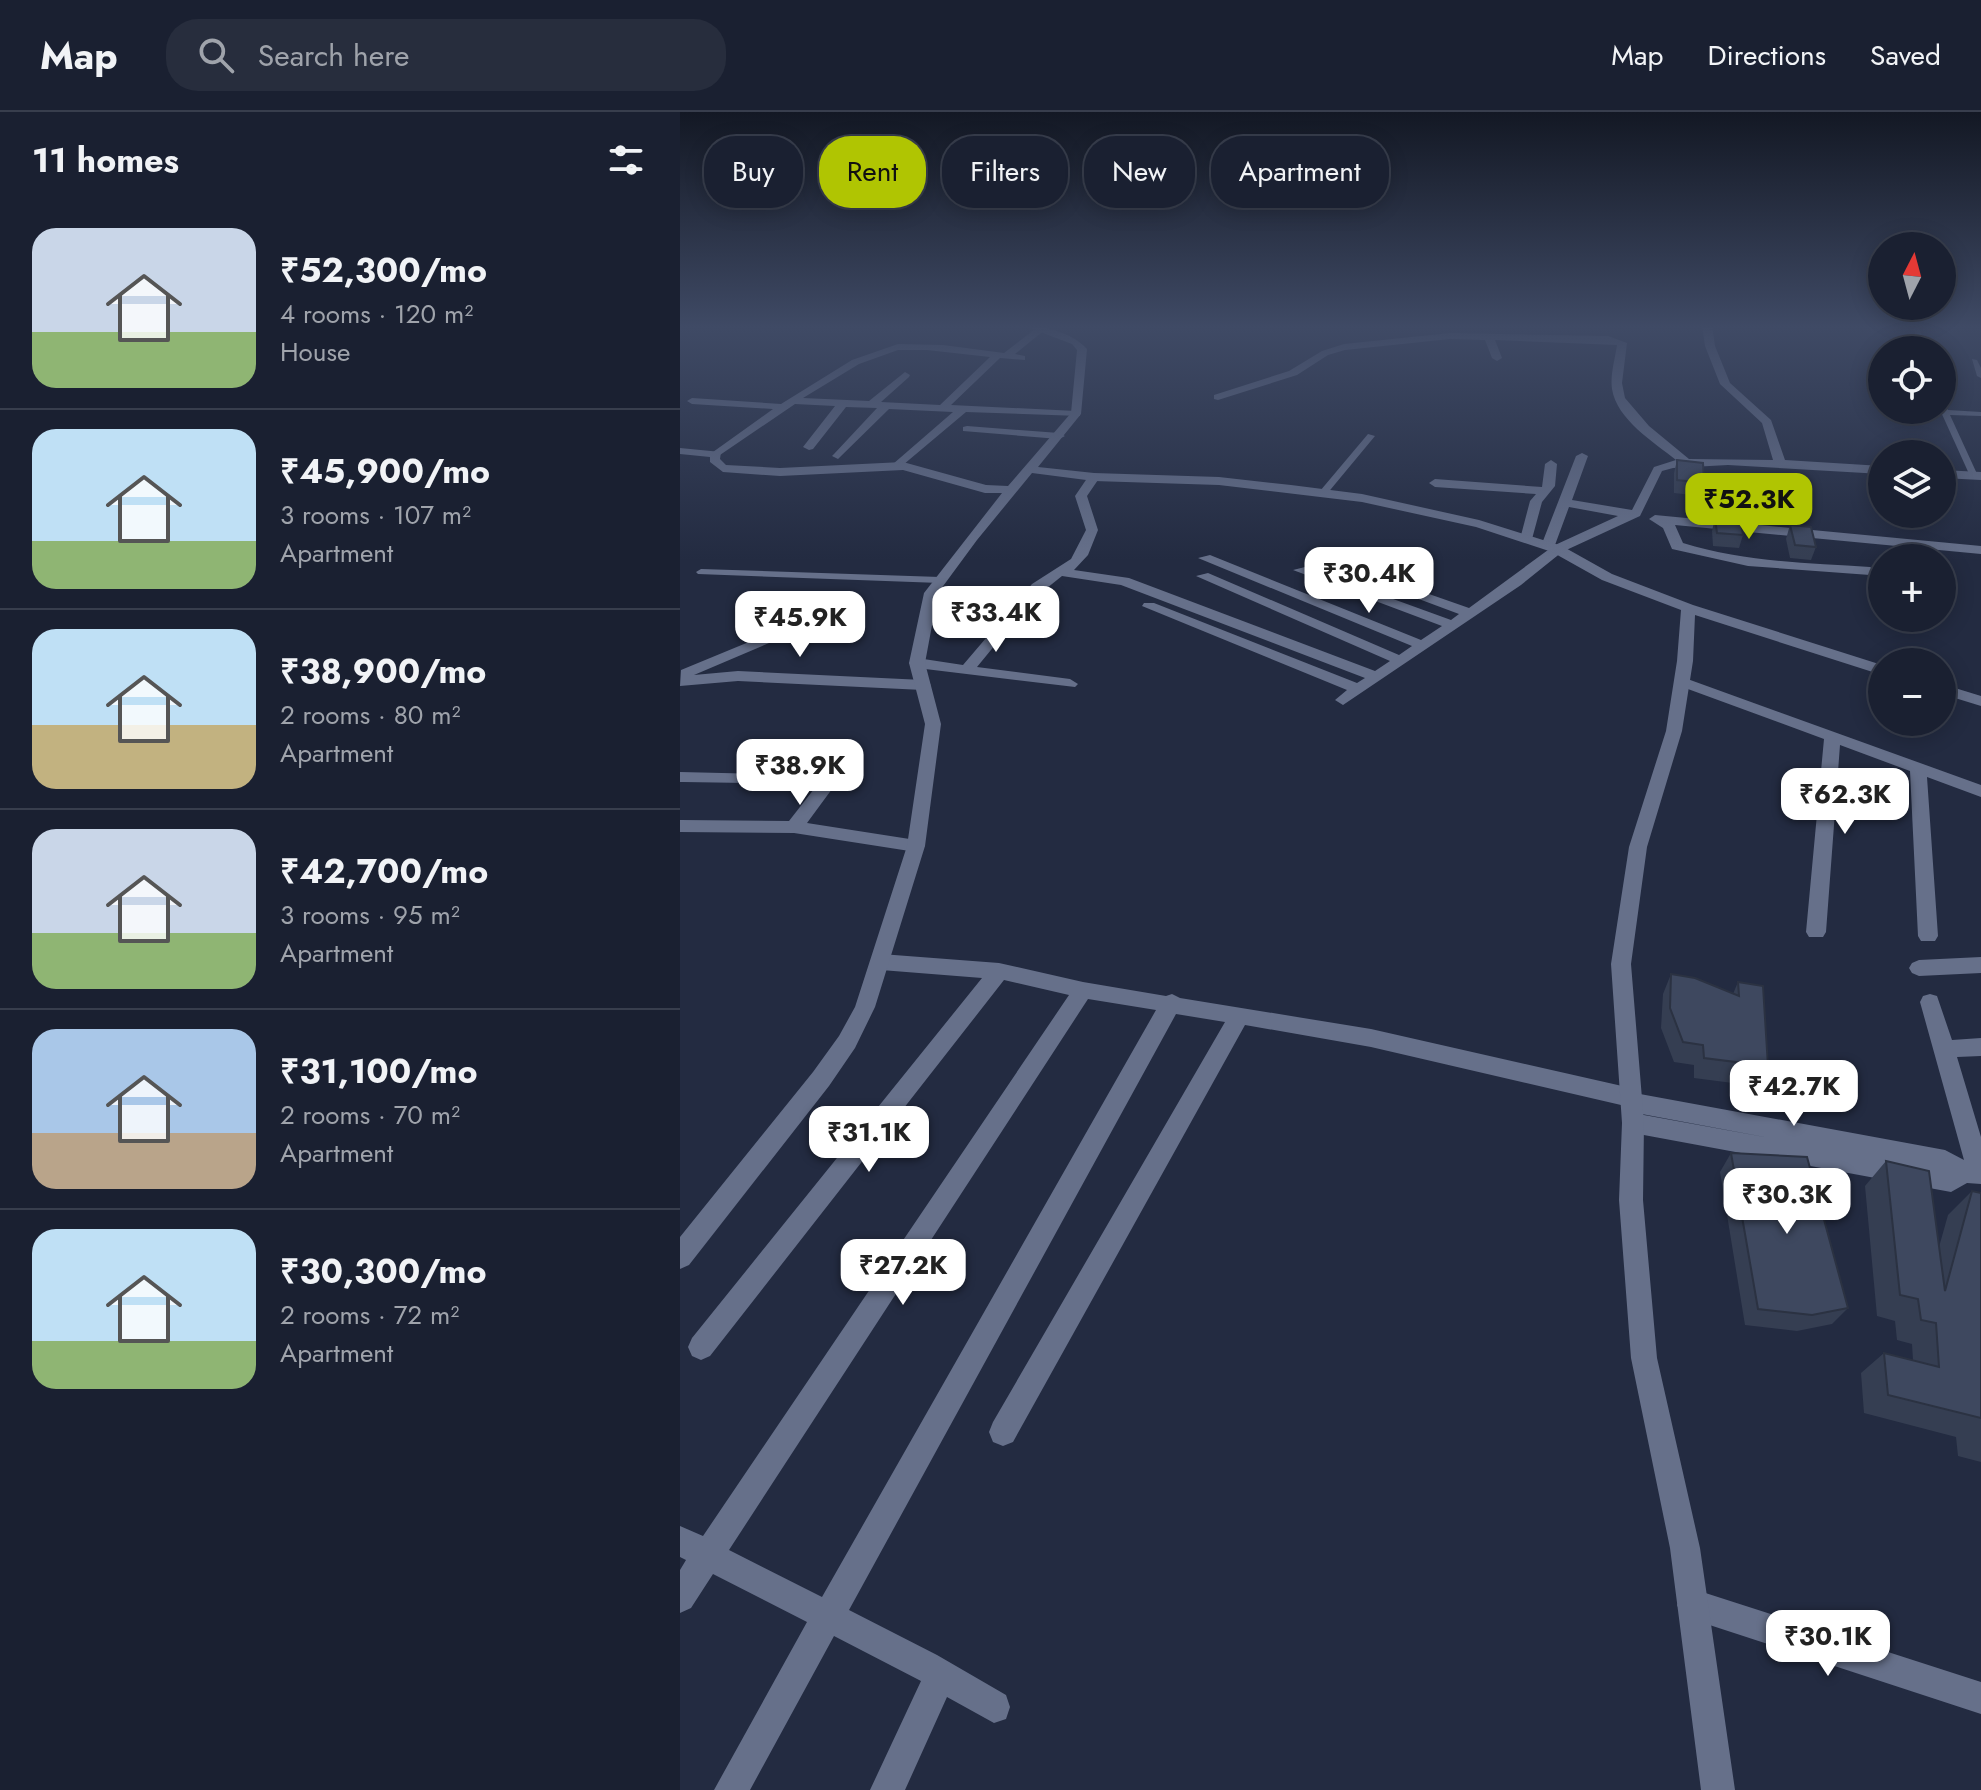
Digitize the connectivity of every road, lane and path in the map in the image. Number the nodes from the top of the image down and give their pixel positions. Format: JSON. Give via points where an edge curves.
{"nodes":[{"id":1,"x":767,"y":403,"type":"edge"},
{"id":2,"x":826,"y":403,"type":"edge"},
{"id":3,"x":843,"y":403,"type":"edge"},
{"id":4,"x":852,"y":403,"type":"edge"},
{"id":5,"x":947,"y":403,"type":"edge"},
{"id":6,"x":1077,"y":403,"type":"edge"},
{"id":7,"x":1622,"y":403,"type":"edge"},
{"id":8,"x":1746,"y":403,"type":"edge"},
{"id":9,"x":789,"y":404,"type":"junction"},
{"id":10,"x":872,"y":404,"type":"joint"},
{"id":11,"x":887,"y":404,"type":"junction"},
{"id":12,"x":944,"y":406,"type":"junction"},
{"id":13,"x":964,"y":408,"type":"junction"},
{"id":14,"x":1956,"y":410,"type":"edge"},
{"id":15,"x":1076,"y":414,"type":"junction"},
{"id":16,"x":1981,"y":414,"type":"edge"},
{"id":17,"x":1951,"y":424,"type":"edge"},
{"id":18,"x":967,"y":429,"type":"dead end"},
{"id":19,"x":1059,"y":436,"type":"junction"},
{"id":20,"x":1371,"y":436,"type":"dead end"},
{"id":21,"x":809,"y":447,"type":"dead end"},
{"id":22,"x":680,"y":451,"type":"edge"},
{"id":23,"x":717,"y":454,"type":"junction"},
{"id":24,"x":838,"y":456,"type":"dead end"},
{"id":25,"x":1582,"y":456,"type":"dead end"},
{"id":26,"x":1685,"y":462,"type":"junction"},
{"id":27,"x":1551,"y":464,"type":"dead end"},
{"id":28,"x":1781,"y":465,"type":"junction"},
{"id":29,"x":897,"y":466,"type":"junction"},
{"id":30,"x":1029,"y":469,"type":"junction"},
{"id":31,"x":1868,"y":469,"type":"edge"},
{"id":32,"x":1956,"y":475,"type":"edge"},
{"id":33,"x":1977,"y":476,"type":"edge"},
{"id":34,"x":1094,"y":477,"type":"junction"},
{"id":35,"x":1435,"y":483,"type":"dead end"},
{"id":36,"x":1012,"y":490,"type":"junction"},
{"id":37,"x":1547,"y":491,"type":"junction"},
{"id":38,"x":1323,"y":493,"type":"junction"},
{"id":39,"x":1564,"y":502,"type":"junction"},
{"id":40,"x":1634,"y":514,"type":"junction"},
{"id":41,"x":1659,"y":520,"type":"junction"},
{"id":42,"x":1526,"y":539,"type":"junction"},
{"id":43,"x":1552,"y":548,"type":"junction"},
{"id":44,"x":1978,"y":550,"type":"edge"},
{"id":45,"x":1205,"y":558,"type":"dead end"},
{"id":46,"x":1300,"y":570,"type":"dead end"},
{"id":47,"x":1981,"y":570,"type":"edge"},
{"id":48,"x":1868,"y":571,"type":"edge"},
{"id":49,"x":701,"y":572,"type":"dead end"},
{"id":50,"x":1063,"y":572,"type":"junction"},
{"id":51,"x":1203,"y":576,"type":"dead end"},
{"id":52,"x":1364,"y":576,"type":"dead end"},
{"id":53,"x":940,"y":580,"type":"junction"},
{"id":54,"x":1149,"y":606,"type":"dead end"},
{"id":55,"x":1688,"y":608,"type":"junction"},
{"id":56,"x":1467,"y":612,"type":"junction"},
{"id":57,"x":1450,"y":624,"type":"junction"},
{"id":58,"x":797,"y":626,"type":"dead end"},
{"id":59,"x":1421,"y":645,"type":"junction"},
{"id":60,"x":1399,"y":660,"type":"junction"},
{"id":61,"x":917,"y":663,"type":"junction"},
{"id":62,"x":1868,"y":666,"type":"edge"},
{"id":63,"x":967,"y":669,"type":"junction"},
{"id":64,"x":1376,"y":677,"type":"junction"},
{"id":65,"x":680,"y":678,"type":"edge"},
{"id":66,"x":1682,"y":682,"type":"junction"},
{"id":67,"x":1070,"y":684,"type":"dead end"},
{"id":68,"x":923,"y":685,"type":"junction"},
{"id":69,"x":1358,"y":689,"type":"junction"},
{"id":70,"x":1956,"y":693,"type":"edge"},
{"id":71,"x":1343,"y":700,"type":"dead end"},
{"id":72,"x":1981,"y":701,"type":"edge"},
{"id":73,"x":1832,"y":737,"type":"junction"},
{"id":74,"x":1918,"y":769,"type":"junction"},
{"id":75,"x":683,"y":777,"type":"dead end"},
{"id":76,"x":1981,"y":791,"type":"edge"},
{"id":77,"x":680,"y":826,"type":"edge"},
{"id":78,"x":794,"y":827,"type":"junction"},
{"id":79,"x":916,"y":846,"type":"junction"},
{"id":80,"x":1816,"y":932,"type":"dead end"},
{"id":81,"x":1928,"y":936,"type":"dead end"},
{"id":82,"x":881,"y":962,"type":"junction"},
{"id":83,"x":1981,"y":965,"type":"edge"},
{"id":84,"x":1919,"y":968,"type":"dead end"},
{"id":85,"x":999,"y":971,"type":"junction"},
{"id":86,"x":1083,"y":990,"type":"junction"},
{"id":87,"x":1172,"y":1002,"type":"junction"},
{"id":88,"x":1930,"y":1002,"type":"dead end"},
{"id":89,"x":1239,"y":1017,"type":"junction"},
{"id":90,"x":1981,"y":1047,"type":"edge"},
{"id":91,"x":1942,"y":1049,"type":"junction"},
{"id":92,"x":1632,"y":1108,"type":"junction"},
{"id":93,"x":1975,"y":1172,"type":"edge"},
{"id":94,"x":680,"y":1257,"type":"edge"},
{"id":95,"x":701,"y":1347,"type":"dead end"},
{"id":96,"x":1003,"y":1432,"type":"dead end"},
{"id":97,"x":680,"y":1541,"type":"edge"},
{"id":98,"x":710,"y":1553,"type":"junction"},
{"id":99,"x":680,"y":1597,"type":"edge"},
{"id":100,"x":1693,"y":1605,"type":"junction"},
{"id":101,"x":828,"y":1614,"type":"junction"},
{"id":102,"x":941,"y":1675,"type":"junction"},
{"id":103,"x":1981,"y":1698,"type":"edge"},
{"id":104,"x":994,"y":1707,"type":"dead end"},
{"id":105,"x":731,"y":1790,"type":"edge"},
{"id":106,"x":887,"y":1790,"type":"edge"},
{"id":107,"x":1718,"y":1790,"type":"edge"}],
"edges":[{"from":1,"to":9,"type":"street"},
{"from":2,"to":9,"type":"street"},
{"from":3,"to":21,"type":"street"},
{"from":4,"to":10,"type":"street"},
{"from":5,"to":12,"type":"street"},
{"from":6,"to":15,"type":"street"},
{"from":7,"to":26,"type":"street"},
{"from":8,"to":28,"type":"street","via":[[1767,422]]},
{"from":9,"to":23,"type":"street"},
{"from":10,"to":11,"type":"street"},
{"from":11,"to":12,"type":"street"},
{"from":11,"to":24,"type":"street"},
{"from":12,"to":13,"type":"street"},
{"from":13,"to":15,"type":"street"},
{"from":13,"to":29,"type":"street"},
{"from":14,"to":16,"type":"lane"},
{"from":15,"to":19,"type":"street"},
{"from":17,"to":33,"type":"lane"},
{"from":18,"to":19,"type":"street"},
{"from":19,"to":30,"type":"street"},
{"from":20,"to":38,"type":"lane"},
{"from":22,"to":23,"type":"street"},
{"from":23,"to":29,"type":"street","via":[[716,464],[746,471]]},
{"from":25,"to":39,"type":"street"},
{"from":26,"to":28,"type":"street"},
{"from":26,"to":40,"type":"street","via":[[1655,471],[1645,503]]},
{"from":27,"to":37,"type":"street"},
{"from":28,"to":31,"type":"street"},
{"from":29,"to":36,"type":"street","via":[[985,489]]},
{"from":30,"to":34,"type":"street"},
{"from":30,"to":36,"type":"street"},
{"from":32,"to":33,"type":"street"},
{"from":34,"to":38,"type":"street","via":[[1219,481]]},
{"from":34,"to":50,"type":"street","via":[[1081,496],[1091,523],[1090,538],[1075,564]]},
{"from":35,"to":37,"type":"street"},
{"from":36,"to":53,"type":"street"},
{"from":37,"to":42,"type":"street","via":[[1536,501]]},
{"from":38,"to":42,"type":"street","via":[[1479,524]]},
{"from":39,"to":40,"type":"street"},
{"from":39,"to":43,"type":"street"},
{"from":40,"to":41,"type":"street"},
{"from":40,"to":43,"type":"street"},
{"from":41,"to":44,"type":"street"},
{"from":41,"to":48,"type":"street","via":[[1669,526],[1677,546],[1687,549],[1732,559]]},
{"from":42,"to":43,"type":"street"},
{"from":43,"to":55,"type":"street","via":[[1607,577]]},
{"from":43,"to":56,"type":"street","via":[[1516,582]]},
{"from":44,"to":47,"type":"street"},
{"from":45,"to":59,"type":"street"},
{"from":46,"to":57,"type":"street"},
{"from":49,"to":53,"type":"lane"},
{"from":50,"to":63,"type":"street","via":[[1040,584]]},
{"from":50,"to":64,"type":"street","via":[[1124,581]]},
{"from":51,"to":60,"type":"street"},
{"from":52,"to":56,"type":"street"},
{"from":53,"to":61,"type":"street","via":[[931,593]]},
{"from":54,"to":69,"type":"street"},
{"from":55,"to":62,"type":"street"},
{"from":55,"to":66,"type":"street"},
{"from":56,"to":57,"type":"street"},
{"from":57,"to":59,"type":"street"},
{"from":58,"to":65,"type":"street"},
{"from":59,"to":60,"type":"street"},
{"from":60,"to":64,"type":"street"},
{"from":61,"to":63,"type":"street"},
{"from":61,"to":68,"type":"street"},
{"from":63,"to":67,"type":"street"},
{"from":64,"to":69,"type":"street"},
{"from":65,"to":68,"type":"street"},
{"from":66,"to":73,"type":"street"},
{"from":66,"to":92,"type":"street","via":[[1674,731],[1638,847],[1621,964]]},
{"from":68,"to":79,"type":"street","via":[[933,724]]},
{"from":69,"to":71,"type":"street"},
{"from":70,"to":72,"type":"street"},
{"from":73,"to":74,"type":"street"},
{"from":73,"to":80,"type":"street"},
{"from":74,"to":76,"type":"street"},
{"from":74,"to":81,"type":"street"},
{"from":75,"to":78,"type":"street","via":[[819,783],[823,789]]},
{"from":77,"to":78,"type":"street"},
{"from":78,"to":79,"type":"street"},
{"from":79,"to":82,"type":"street"},
{"from":82,"to":85,"type":"street"},
{"from":82,"to":94,"type":"street","via":[[847,1042]]},
{"from":83,"to":84,"type":"street"},
{"from":85,"to":86,"type":"street"},
{"from":85,"to":95,"type":"street"},
{"from":86,"to":87,"type":"street"},
{"from":86,"to":98,"type":"street"},
{"from":87,"to":89,"type":"street"},
{"from":87,"to":101,"type":"street"},
{"from":88,"to":91,"type":"street"},
{"from":89,"to":92,"type":"street","via":[[1371,1038]]},
{"from":89,"to":96,"type":"street"},
{"from":90,"to":91,"type":"street"},
{"from":91,"to":93,"type":"street"},
{"from":92,"to":93,"type":"street","via":[[1951,1181]]},
{"from":92,"to":100,"type":"street","via":[[1631,1200],[1644,1358]]},
{"from":97,"to":98,"type":"street"},
{"from":98,"to":99,"type":"street"},
{"from":98,"to":101,"type":"street"},
{"from":100,"to":103,"type":"street"},
{"from":100,"to":107,"type":"street"},
{"from":101,"to":102,"type":"street"},
{"from":101,"to":105,"type":"street"},
{"from":102,"to":104,"type":"street"},
{"from":102,"to":106,"type":"street"}]}
